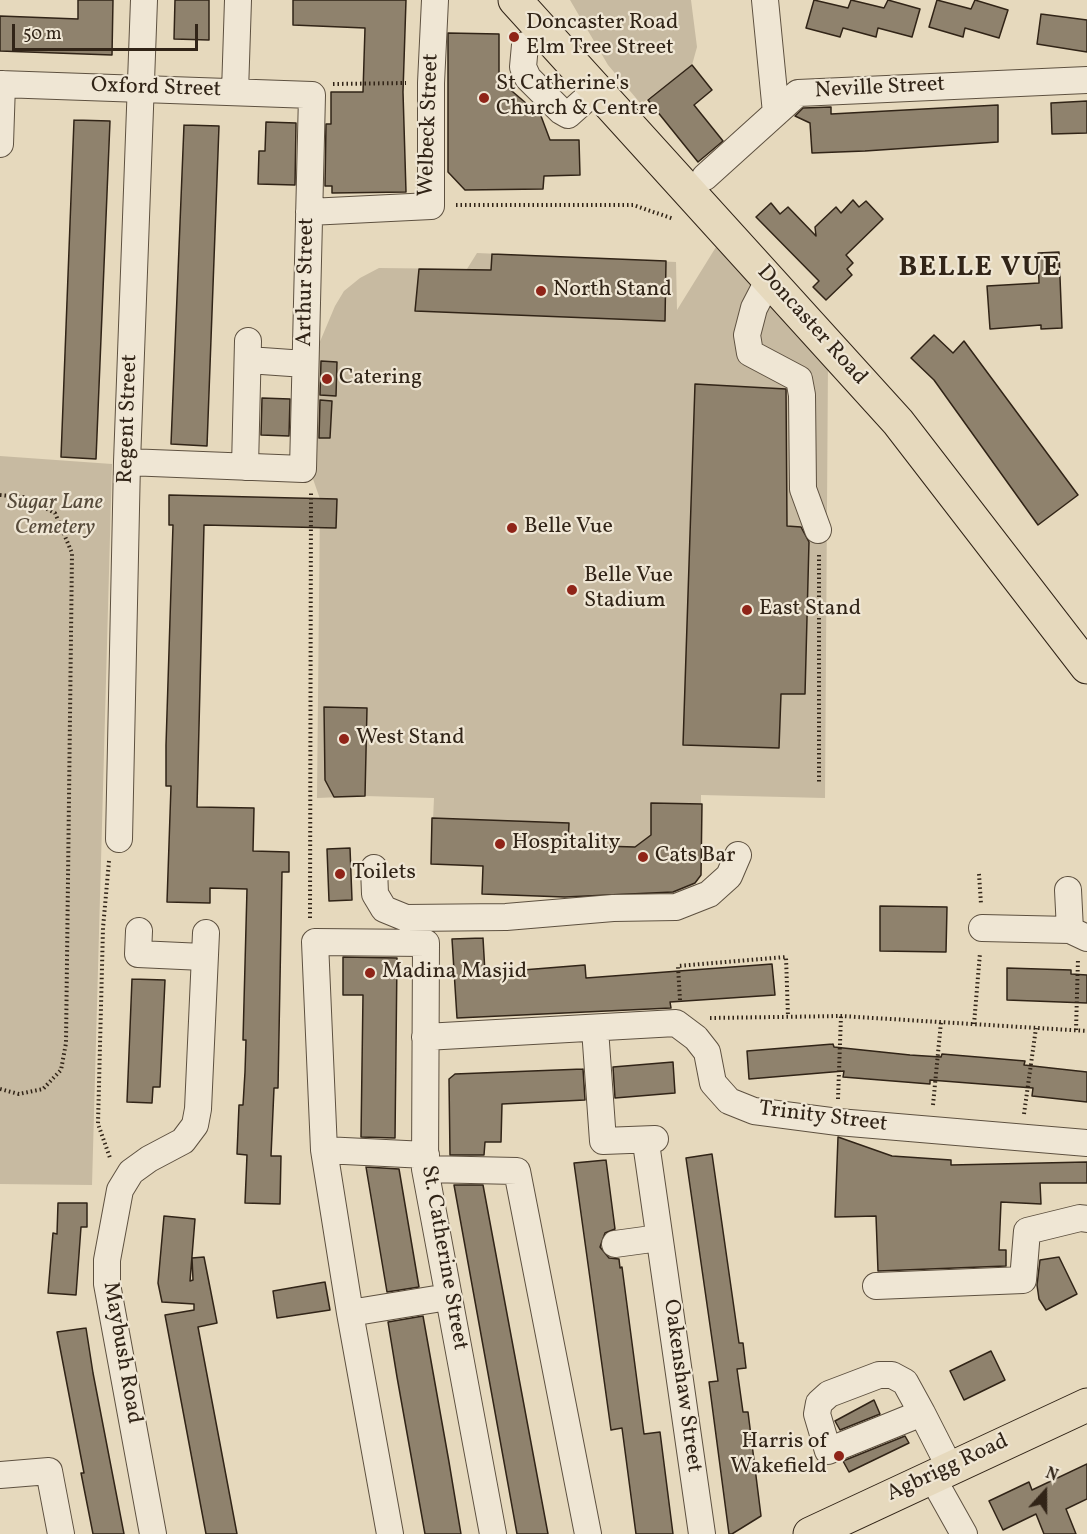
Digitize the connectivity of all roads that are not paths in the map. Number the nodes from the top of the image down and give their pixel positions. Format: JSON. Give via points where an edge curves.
{"nodes":[{"id":1,"x":144,"y":0,"type":"edge"},
{"id":2,"x":238,"y":0,"type":"edge"},
{"id":3,"x":435,"y":0,"type":"edge"},
{"id":4,"x":515,"y":0,"type":"edge"},
{"id":5,"x":765,"y":0,"type":"edge"},
{"id":6,"x":525,"y":45,"type":"dead end"},
{"id":7,"x":1087,"y":80,"type":"edge"},
{"id":8,"x":1,"y":84,"type":"edge"},
{"id":9,"x":141,"y":88,"type":"junction"},
{"id":10,"x":597,"y":89,"type":"junction"},
{"id":11,"x":235,"y":92,"type":"junction"},
{"id":12,"x":312,"y":94,"type":"joint"},
{"id":13,"x":776,"y":113,"type":"junction"},
{"id":14,"x":0,"y":144,"type":"edge"},
{"id":15,"x":705,"y":177,"type":"dead end"},
{"id":16,"x":309,"y":212,"type":"junction"},
{"id":17,"x":769,"y":279,"type":"junction"},
{"id":18,"x":305,"y":364,"type":"junction"},
{"id":19,"x":127,"y":462,"type":"junction"},
{"id":20,"x":245,"y":467,"type":"junction"},
{"id":21,"x":819,"y":530,"type":"road end"},
{"id":22,"x":1087,"y":667,"type":"edge"},
{"id":23,"x":119,"y":839,"type":"road end"},
{"id":24,"x":738,"y":855,"type":"dead end"},
{"id":25,"x":374,"y":868,"type":"dead end"},
{"id":26,"x":1068,"y":890,"type":"dead end"},
{"id":27,"x":139,"y":931,"type":"dead end"},
{"id":28,"x":1079,"y":934,"type":"edge"},
{"id":29,"x":981,"y":938,"type":"road end"},
{"id":30,"x":595,"y":1029,"type":"junction"},
{"id":31,"x":425,"y":1037,"type":"junction"},
{"id":32,"x":1087,"y":1143,"type":"edge"},
{"id":33,"x":324,"y":1150,"type":"junction"},
{"id":34,"x":425,"y":1162,"type":"junction"},
{"id":35,"x":1087,"y":1219,"type":"edge"},
{"id":36,"x":659,"y":1238,"type":"junction"},
{"id":37,"x":615,"y":1244,"type":"dead end"},
{"id":38,"x":876,"y":1286,"type":"dead end"},
{"id":39,"x":448,"y":1296,"type":"junction"},
{"id":40,"x":350,"y":1313,"type":"junction"},
{"id":41,"x":1087,"y":1405,"type":"edge"},
{"id":42,"x":922,"y":1413,"type":"dead end"},
{"id":43,"x":941,"y":1473,"type":"junction"},
{"id":44,"x":0,"y":1475,"type":"edge"},
{"id":45,"x":61,"y":1534,"type":"edge"},
{"id":46,"x":153,"y":1534,"type":"edge"},
{"id":47,"x":390,"y":1534,"type":"edge"},
{"id":48,"x":493,"y":1534,"type":"edge"},
{"id":49,"x":588,"y":1534,"type":"edge"},
{"id":50,"x":702,"y":1534,"type":"edge"},
{"id":51,"x":810,"y":1534,"type":"edge"},
{"id":52,"x":964,"y":1534,"type":"edge"}],
"edges":[{"from":1,"to":9,"type":"street","name":"Regent Street"},
{"from":2,"to":11,"type":"street"},
{"from":3,"to":16,"type":"street","name":"Welbeck Street","via":[[431,206]]},
{"from":4,"to":10,"type":"main road","name":"Doncaster Road"},
{"from":5,"to":13,"type":"street"},
{"from":6,"to":10,"type":"street","via":[[523,67],[528,78],[561,111],[568,115]]},
{"from":7,"to":13,"type":"street","name":"Neville Street","via":[[798,93]]},
{"from":8,"to":9,"type":"street","name":"Oxford Street"},
{"from":8,"to":14,"type":"street"},
{"from":9,"to":11,"type":"street","name":"Oxford Street"},
{"from":9,"to":19,"type":"street","name":"Regent Street"},
{"from":10,"to":17,"type":"main road","name":"Doncaster Road"},
{"from":11,"to":12,"type":"street","name":"Oxford Street"},
{"from":12,"to":16,"type":"street","name":"Arthur Street"},
{"from":13,"to":15,"type":"street","name":"Neville Street"},
{"from":16,"to":18,"type":"street","name":"Arthur Street"},
{"from":17,"to":21,"type":"street","via":[[754,308],[747,335],[750,353],[799,378],[803,489]]},
{"from":17,"to":22,"type":"main road","name":"Doncaster Road","via":[[898,423]]},
{"from":18,"to":20,"type":"street","name":"Arthur Street","via":[[303,469]]},
{"from":18,"to":20,"type":"street","via":[[248,351]]},
{"from":19,"to":20,"type":"street"},
{"from":19,"to":23,"type":"street","name":"Regent Street"},
{"from":24,"to":25,"type":"street","via":[[729,876],[709,894],[676,907],[506,917],[406,918],[384,909],[375,894]]},
{"from":26,"to":28,"type":"street"},
{"from":27,"to":46,"type":"street","name":"Maybush Road","via":[[138,954],[205,945],[195,1125],[183,1141],[131,1172],[120,1190],[108,1260],[107,1284]]},
{"from":28,"to":29,"type":"street"},
{"from":30,"to":31,"type":"street"},
{"from":30,"to":32,"type":"street","name":"Trinity Street","via":[[678,1021],[706,1052],[713,1083],[729,1101],[754,1111]]},
{"from":30,"to":36,"type":"street","name":"Oakenshaw Street","via":[[603,1141],[651,1145]]},
{"from":31,"to":33,"type":"street","name":"St. Catherine Street","via":[[426,943],[315,942]]},
{"from":31,"to":34,"type":"street","name":"St. Catherine Street"},
{"from":33,"to":34,"type":"street"},
{"from":33,"to":40,"type":"street"},
{"from":34,"to":39,"type":"street","name":"St. Catherine Street"},
{"from":34,"to":49,"type":"street","via":[[517,1171]]},
{"from":35,"to":38,"type":"street","via":[[1027,1231],[1023,1280]]},
{"from":36,"to":37,"type":"street"},
{"from":36,"to":50,"type":"street","name":"Oakenshaw Street"},
{"from":39,"to":40,"type":"street"},
{"from":39,"to":48,"type":"street","name":"St. Catherine Street"},
{"from":40,"to":47,"type":"street"},
{"from":41,"to":43,"type":"main road","name":"Agbrigg Road"},
{"from":42,"to":43,"type":"street"},
{"from":43,"to":51,"type":"main road","name":"Agbrigg Road"},
{"from":43,"to":52,"type":"street"},
{"from":44,"to":45,"type":"street","via":[[49,1471]]}]}
